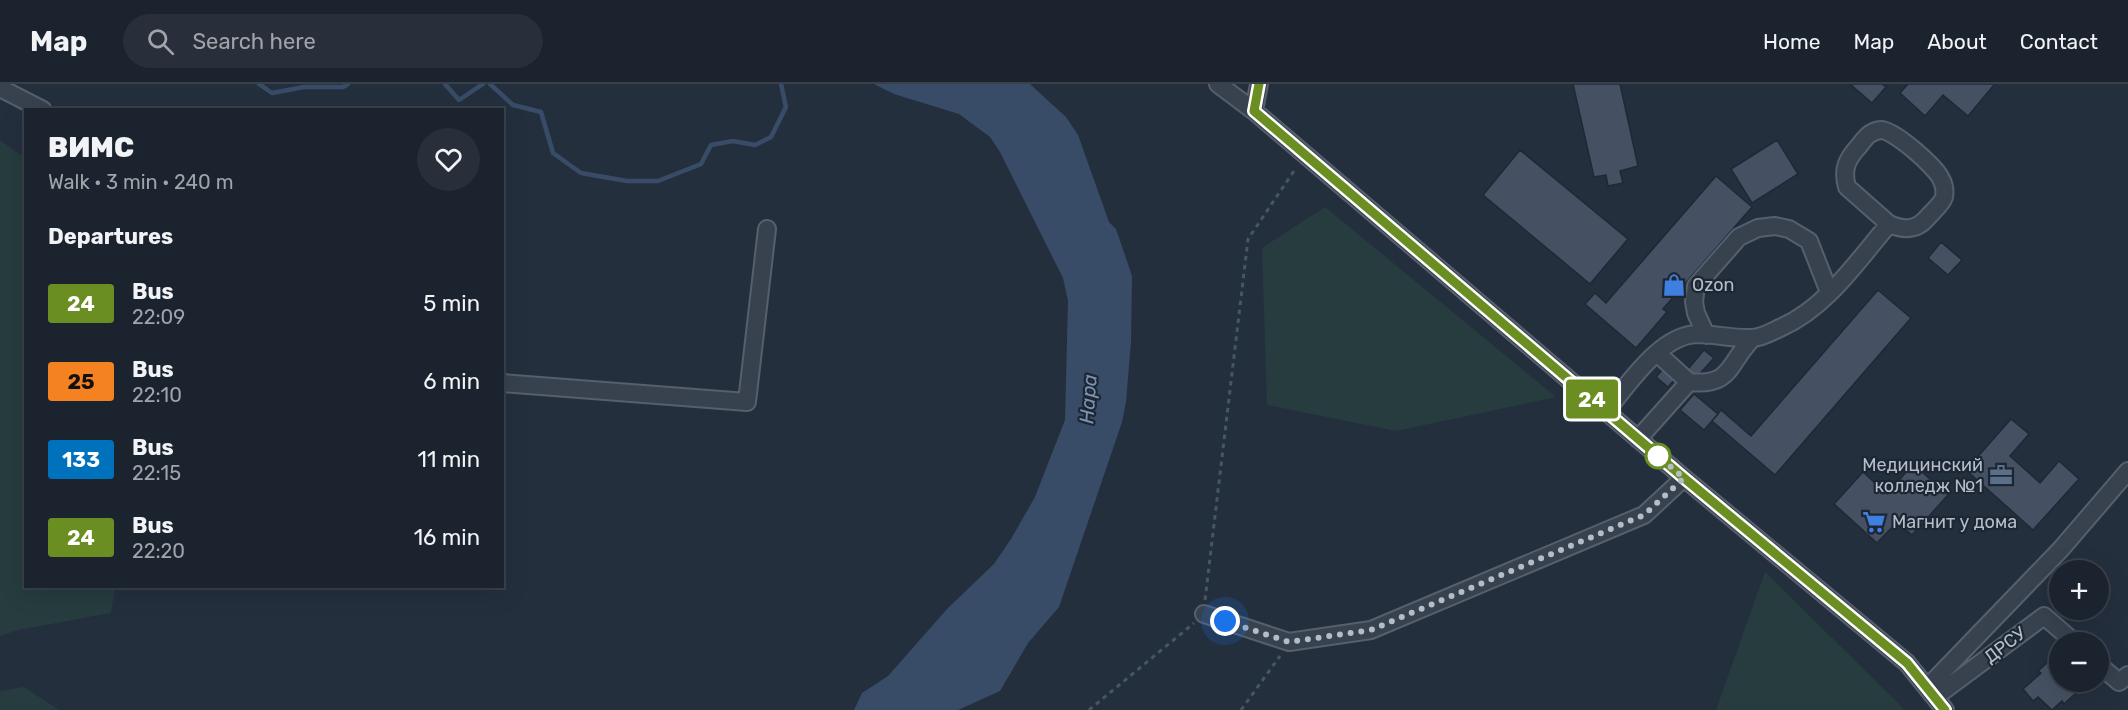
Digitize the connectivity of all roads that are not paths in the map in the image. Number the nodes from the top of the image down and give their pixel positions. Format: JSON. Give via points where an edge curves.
{"nodes":[{"id":1,"x":1218,"y":84,"type":"edge"},
{"id":2,"x":1259,"y":84,"type":"edge"},
{"id":3,"x":0,"y":88,"type":"edge"},
{"id":4,"x":38,"y":108,"type":"edge"},
{"id":5,"x":1254,"y":111,"type":"junction"},
{"id":6,"x":1889,"y":224,"type":"junction"},
{"id":7,"x":767,"y":229,"type":"dead end"},
{"id":8,"x":1829,"y":292,"type":"junction"},
{"id":9,"x":1706,"y":335,"type":"junction"},
{"id":10,"x":1753,"y":338,"type":"junction"},
{"id":11,"x":1657,"y":353,"type":"junction"},
{"id":12,"x":1689,"y":382,"type":"junction"},
{"id":13,"x":504,"y":383,"type":"edge"},
{"id":14,"x":1606,"y":411,"type":"junction"},
{"id":15,"x":1638,"y":439,"type":"junction"},
{"id":16,"x":2128,"y":471,"type":"edge"},
{"id":17,"x":1684,"y":478,"type":"junction"},
{"id":18,"x":1204,"y":614,"type":"road end"},
{"id":19,"x":2062,"y":632,"type":"edge"},
{"id":20,"x":2109,"y":672,"type":"edge"},
{"id":21,"x":2125,"y":683,"type":"edge"},
{"id":22,"x":1936,"y":698,"type":"edge"}],
"edges":[{"from":1,"to":5,"type":"street"},
{"from":2,"to":5,"type":"street"},
{"from":3,"to":4,"type":"street"},
{"from":5,"to":14,"type":"street"},
{"from":6,"to":6,"type":"street","via":[[1847,187],[1844,172],[1849,158],[1868,135],[1880,130],[1893,134],[1936,170],[1944,192],[1943,200],[1917,226],[1899,228]]},
{"from":6,"to":8,"type":"street"},
{"from":7,"to":13,"type":"street","via":[[747,402]]},
{"from":8,"to":9,"type":"street","via":[[1809,241],[1789,229],[1758,228],[1739,237],[1696,286],[1696,313]]},
{"from":8,"to":10,"type":"street","via":[[1796,320]]},
{"from":9,"to":10,"type":"street"},
{"from":9,"to":11,"type":"street","via":[[1682,337]]},
{"from":10,"to":12,"type":"street","via":[[1720,378]]},
{"from":11,"to":12,"type":"street"},
{"from":11,"to":14,"type":"street"},
{"from":12,"to":15,"type":"street"},
{"from":14,"to":15,"type":"street"},
{"from":15,"to":17,"type":"street"},
{"from":16,"to":22,"type":"street"},
{"from":17,"to":18,"type":"street","via":[[1644,515],[1371,630],[1289,642]]},
{"from":17,"to":22,"type":"street","via":[[1907,663]]},
{"from":19,"to":22,"type":"street","name":"ДРСУ","via":[[2044,616]]},
{"from":20,"to":21,"type":"street"}]}
